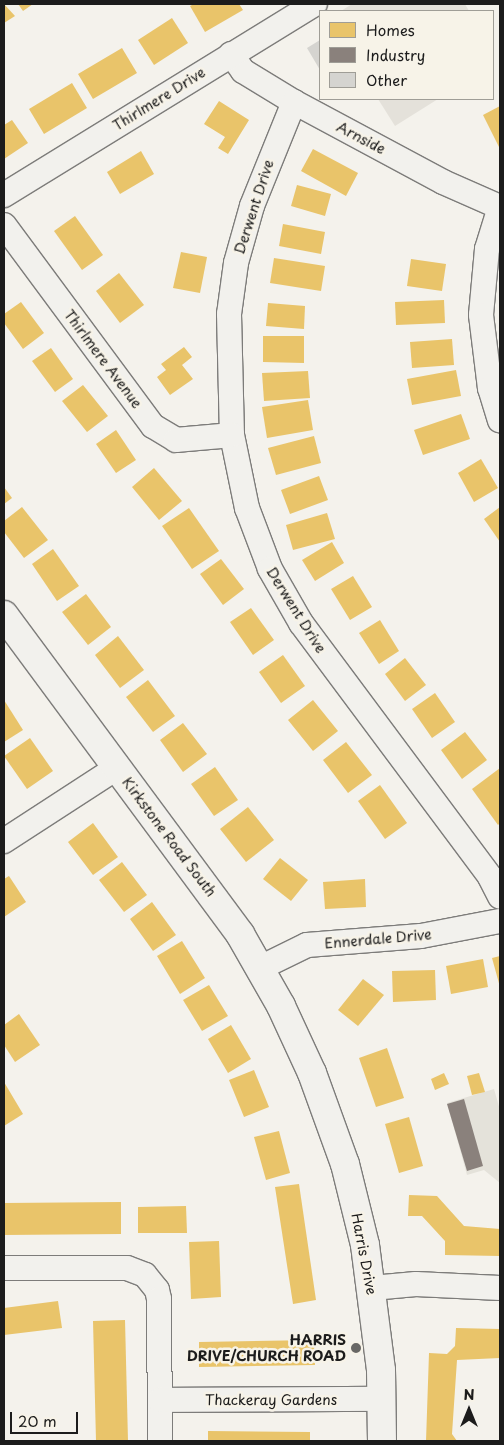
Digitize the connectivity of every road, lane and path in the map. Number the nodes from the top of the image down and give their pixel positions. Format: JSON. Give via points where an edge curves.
{"nodes":[{"id":1,"x":315,"y":4,"type":"edge"},
{"id":2,"x":231,"y":54,"type":"junction"},
{"id":3,"x":294,"y":102,"type":"junction"},
{"id":4,"x":4,"y":195,"type":"edge"},
{"id":5,"x":500,"y":207,"type":"edge"},
{"id":6,"x":4,"y":225,"type":"edge"},
{"id":7,"x":500,"y":421,"type":"edge"},
{"id":8,"x":232,"y":436,"type":"junction"},
{"id":9,"x":4,"y":615,"type":"edge"},
{"id":10,"x":118,"y":767,"type":"junction"},
{"id":11,"x":4,"y":841,"type":"edge"},
{"id":12,"x":500,"y":897,"type":"edge"},
{"id":13,"x":500,"y":921,"type":"edge"},
{"id":14,"x":260,"y":968,"type":"junction"},
{"id":15,"x":312,"y":1073,"type":"joint"},
{"id":16,"x":4,"y":1268,"type":"edge"},
{"id":17,"x":372,"y":1288,"type":"junction"},
{"id":18,"x":500,"y":1288,"type":"edge"},
{"id":19,"x":382,"y":1399,"type":"junction"},
{"id":20,"x":160,"y":1400,"type":"junction"},
{"id":21,"x":160,"y":1441,"type":"edge"},
{"id":22,"x":382,"y":1441,"type":"edge"}],
"edges":[{"from":1,"to":2,"type":"street","name":"Thirlmere Drive"},
{"from":2,"to":3,"type":"street","name":"Arnside","via":[[243,72]]},
{"from":2,"to":4,"type":"street","name":"Thirlmere Drive"},
{"from":3,"to":5,"type":"street","name":"Arnside","via":[[443,182]]},
{"from":3,"to":8,"type":"street","name":"Derwent Drive","via":[[262,178],[236,263],[228,336]]},
{"from":5,"to":7,"type":"street","via":[[487,248],[481,315],[490,388]]},
{"from":6,"to":8,"type":"street","name":"Thirlmere Avenue","via":[[152,426],[176,440]]},
{"from":8,"to":12,"type":"street","name":"Derwent Drive","via":[[247,508],[270,569],[286,599],[490,877]]},
{"from":9,"to":10,"type":"street","name":"Kirkstone Road South"},
{"from":10,"to":11,"type":"street"},
{"from":10,"to":14,"type":"street","name":"Kirkstone Road South","via":[[228,915]]},
{"from":13,"to":14,"type":"street","name":"Ennerdale Drive","via":[[420,936],[306,945]]},
{"from":14,"to":15,"type":"street","name":"Kirkstone Road South"},
{"from":15,"to":17,"type":"street","name":"Harris Drive","via":[[345,1164]]},
{"from":16,"to":20,"type":"street","via":[[127,1268],[145,1275],[157,1290],[159,1299]]},
{"from":17,"to":18,"type":"street","via":[[416,1284]]},
{"from":17,"to":19,"type":"street","name":"Harris Drive"},
{"from":19,"to":20,"type":"street","name":"Thackeray Gardens"},
{"from":19,"to":22,"type":"street","name":"Harris Drive"},
{"from":20,"to":21,"type":"street"}]}
